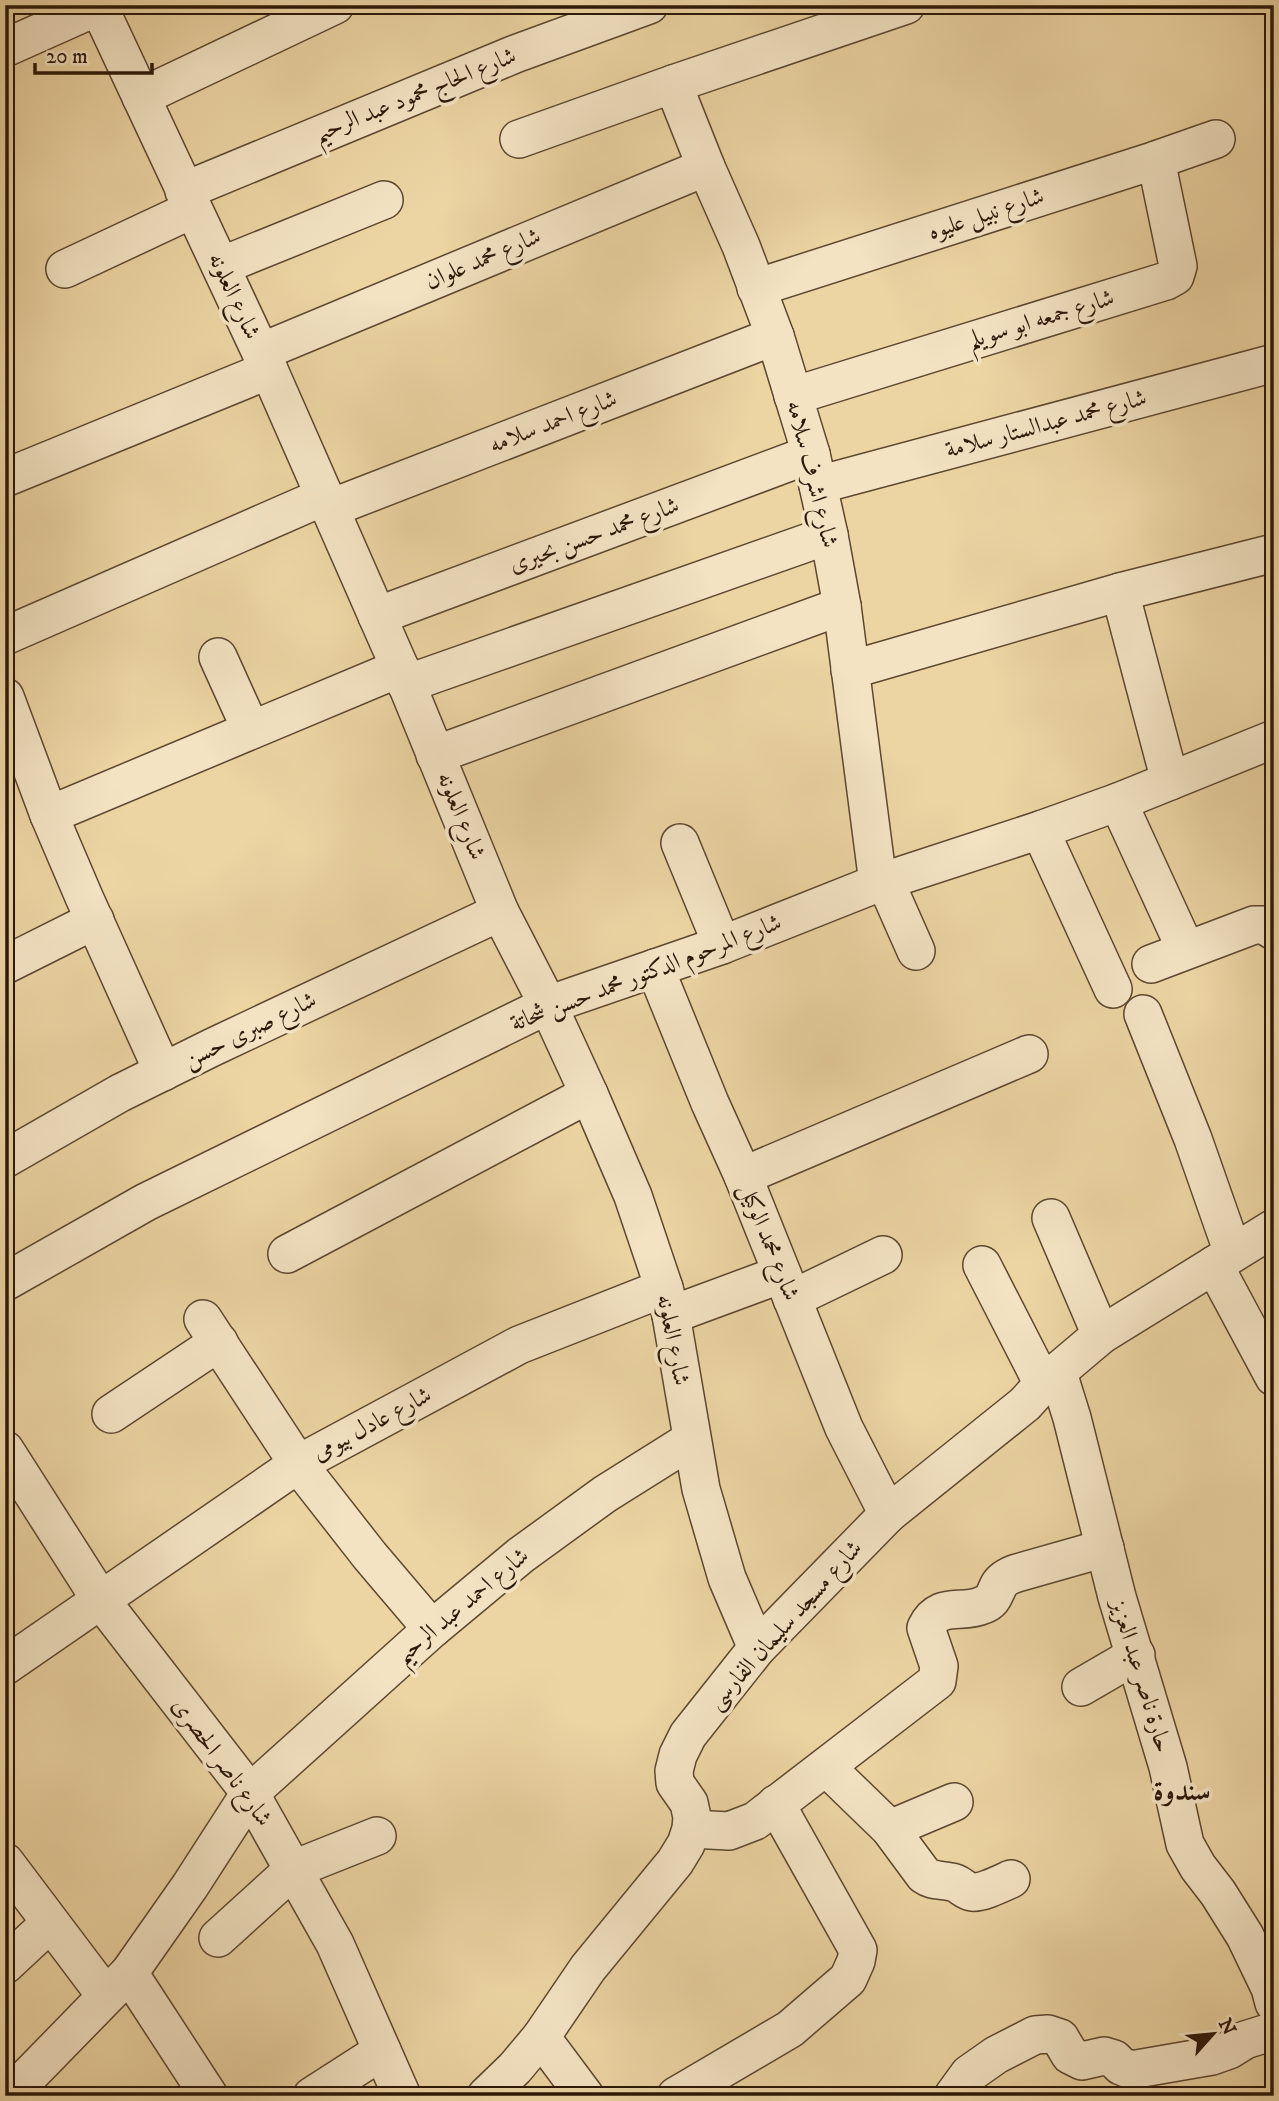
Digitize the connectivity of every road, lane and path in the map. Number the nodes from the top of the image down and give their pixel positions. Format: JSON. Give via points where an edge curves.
{"nodes":[{"id":1,"x":335,"y":5,"type":"edge"},
{"id":2,"x":649,"y":5,"type":"edge"},
{"id":3,"x":905,"y":5,"type":"edge"},
{"id":4,"x":98,"y":6,"type":"edge"},
{"id":5,"x":586,"y":15,"type":"edge"},
{"id":6,"x":5,"y":48,"type":"edge"},
{"id":7,"x":673,"y":84,"type":"junction"},
{"id":8,"x":141,"y":97,"type":"junction"},
{"id":9,"x":519,"y":139,"type":"dead end"},
{"id":10,"x":1216,"y":139,"type":"dead end"},
{"id":11,"x":1156,"y":160,"type":"junction"},
{"id":12,"x":706,"y":167,"type":"junction"},
{"id":13,"x":189,"y":200,"type":"junction"},
{"id":14,"x":384,"y":200,"type":"dead end"},
{"id":15,"x":221,"y":266,"type":"junction"},
{"id":16,"x":65,"y":269,"type":"dead end"},
{"id":17,"x":756,"y":288,"type":"junction"},
{"id":18,"x":775,"y":336,"type":"junction"},
{"id":19,"x":265,"y":361,"type":"junction"},
{"id":20,"x":1274,"y":363,"type":"edge"},
{"id":21,"x":793,"y":396,"type":"junction"},
{"id":22,"x":815,"y":470,"type":"junction"},
{"id":23,"x":5,"y":478,"type":"edge"},
{"id":24,"x":328,"y":502,"type":"junction"},
{"id":25,"x":829,"y":535,"type":"junction"},
{"id":26,"x":1274,"y":553,"type":"edge"},
{"id":27,"x":1120,"y":592,"type":"junction"},
{"id":28,"x":842,"y":606,"type":"junction"},
{"id":29,"x":377,"y":616,"type":"junction"},
{"id":30,"x":5,"y":636,"type":"edge"},
{"id":31,"x":218,"y":657,"type":"dead end"},
{"id":32,"x":850,"y":670,"type":"junction"},
{"id":33,"x":403,"y":676,"type":"junction"},
{"id":34,"x":5,"y":696,"type":"edge"},
{"id":35,"x":251,"y":730,"type":"junction"},
{"id":36,"x":1274,"y":739,"type":"edge"},
{"id":37,"x":435,"y":755,"type":"junction"},
{"id":38,"x":1170,"y":781,"type":"junction"},
{"id":39,"x":1118,"y":802,"type":"junction"},
{"id":40,"x":49,"y":815,"type":"junction"},
{"id":41,"x":1040,"y":830,"type":"junction"},
{"id":42,"x":680,"y":843,"type":"dead end"},
{"id":43,"x":881,"y":882,"type":"junction"},
{"id":44,"x":500,"y":912,"type":"junction"},
{"id":45,"x":94,"y":920,"type":"junction"},
{"id":46,"x":1274,"y":931,"type":"edge"},
{"id":47,"x":722,"y":945,"type":"junction"},
{"id":48,"x":1186,"y":950,"type":"junction"},
{"id":49,"x":916,"y":951,"type":"dead end"},
{"id":50,"x":1151,"y":964,"type":"dead end"},
{"id":51,"x":5,"y":965,"type":"edge"},
{"id":52,"x":655,"y":968,"type":"junction"},
{"id":53,"x":1112,"y":989,"type":"dead end"},
{"id":54,"x":548,"y":1006,"type":"junction"},
{"id":55,"x":1143,"y":1014,"type":"dead end"},
{"id":56,"x":1029,"y":1054,"type":"dead end"},
{"id":57,"x":163,"y":1072,"type":"junction"},
{"id":58,"x":589,"y":1094,"type":"junction"},
{"id":59,"x":5,"y":1159,"type":"edge"},
{"id":60,"x":743,"y":1176,"type":"junction"},
{"id":61,"x":1051,"y":1218,"type":"dead end"},
{"id":62,"x":1274,"y":1228,"type":"edge"},
{"id":63,"x":287,"y":1254,"type":"dead end"},
{"id":64,"x":883,"y":1255,"type":"dead end"},
{"id":65,"x":1224,"y":1259,"type":"junction"},
{"id":66,"x":982,"y":1265,"type":"dead end"},
{"id":67,"x":5,"y":1282,"type":"edge"},
{"id":68,"x":787,"y":1286,"type":"junction"},
{"id":69,"x":667,"y":1301,"type":"junction"},
{"id":70,"x":1101,"y":1335,"type":"junction"},
{"id":71,"x":1274,"y":1377,"type":"edge"},
{"id":72,"x":1050,"y":1378,"type":"junction"},
{"id":73,"x":111,"y":1414,"type":"dead end"},
{"id":74,"x":691,"y":1440,"type":"junction"},
{"id":75,"x":5,"y":1450,"type":"edge"},
{"id":76,"x":298,"y":1464,"type":"junction"},
{"id":77,"x":888,"y":1514,"type":"junction"},
{"id":78,"x":1105,"y":1548,"type":"junction"},
{"id":79,"x":100,"y":1599,"type":"junction"},
{"id":80,"x":432,"y":1629,"type":"junction"},
{"id":81,"x":757,"y":1648,"type":"junction"},
{"id":82,"x":1136,"y":1655,"type":"junction"},
{"id":83,"x":5,"y":1666,"type":"edge"},
{"id":84,"x":1081,"y":1687,"type":"dead end"},
{"id":85,"x":826,"y":1767,"type":"junction"},
{"id":86,"x":250,"y":1793,"type":"junction"},
{"id":87,"x":954,"y":1802,"type":"dead end"},
{"id":88,"x":776,"y":1804,"type":"junction"},
{"id":89,"x":691,"y":1829,"type":"junction"},
{"id":90,"x":890,"y":1829,"type":"junction"},
{"id":91,"x":377,"y":1836,"type":"dead end"},
{"id":92,"x":5,"y":1862,"type":"edge"},
{"id":93,"x":294,"y":1869,"type":"junction"},
{"id":94,"x":1011,"y":1879,"type":"dead end"},
{"id":95,"x":50,"y":1923,"type":"junction"},
{"id":96,"x":218,"y":1938,"type":"dead end"},
{"id":97,"x":5,"y":1965,"type":"edge"},
{"id":98,"x":117,"y":1984,"type":"junction"},
{"id":99,"x":1274,"y":2003,"type":"edge"},
{"id":100,"x":1274,"y":2031,"type":"edge"},
{"id":101,"x":541,"y":2037,"type":"junction"},
{"id":102,"x":382,"y":2051,"type":"junction"},
{"id":103,"x":9,"y":2096,"type":"edge"},
{"id":104,"x":209,"y":2096,"type":"edge"},
{"id":105,"x":312,"y":2096,"type":"edge"},
{"id":106,"x":402,"y":2096,"type":"edge"},
{"id":107,"x":486,"y":2096,"type":"edge"},
{"id":108,"x":585,"y":2096,"type":"edge"},
{"id":109,"x":677,"y":2096,"type":"edge"},
{"id":110,"x":953,"y":2096,"type":"edge"}],
"edges":[{"from":1,"to":8,"type":"street"},
{"from":2,"to":5,"type":"street","name":"شارع الحاج محمود عبد الرحيم"},
{"from":3,"to":7,"type":"street"},
{"from":4,"to":6,"type":"street"},
{"from":4,"to":8,"type":"street","name":"شارع العلونه"},
{"from":5,"to":13,"type":"street","name":"شارع الحاج محمود عبد الرحيم","via":[[515,54]]},
{"from":7,"to":9,"type":"street"},
{"from":7,"to":12,"type":"street","name":"شارع اشرف سلامه"},
{"from":8,"to":13,"type":"street","name":"شارع العلونه"},
{"from":10,"to":11,"type":"street","name":"شارع نبيل عليوه"},
{"from":11,"to":17,"type":"street","name":"شارع نبيل عليوه"},
{"from":11,"to":21,"type":"street","name":"شارع جمعه ابو سويلم","via":[[1178,266],[1175,276]]},
{"from":12,"to":17,"type":"street","name":"شارع اشرف سلامه"},
{"from":12,"to":19,"type":"street","name":"شارع محمد علوان"},
{"from":13,"to":15,"type":"street","name":"شارع العلونه"},
{"from":13,"to":16,"type":"street","name":"شارع الحاج محمود عبد الرحيم"},
{"from":14,"to":15,"type":"street"},
{"from":15,"to":19,"type":"street","name":"شارع العلونه"},
{"from":17,"to":18,"type":"street","name":"شارع اشرف سلامه"},
{"from":18,"to":21,"type":"street","name":"شارع اشرف سلامه"},
{"from":18,"to":24,"type":"street","name":"شارع احمد سلامه"},
{"from":19,"to":23,"type":"street","name":"شارع محمد علوان"},
{"from":19,"to":24,"type":"street","name":"شارع العلونه"},
{"from":20,"to":22,"type":"street","name":"شارع محمد عبدالستار سلامة"},
{"from":21,"to":22,"type":"street","name":"شارع اشرف سلامه"},
{"from":22,"to":25,"type":"street","name":"شارع اشرف سلامه"},
{"from":22,"to":29,"type":"street","name":"شارع محمد حسن بحيرى"},
{"from":24,"to":29,"type":"street","name":"شارع العلونه"},
{"from":24,"to":30,"type":"street","name":"شارع احمد سلامه"},
{"from":25,"to":28,"type":"street","name":"شارع اشرف سلامه"},
{"from":25,"to":33,"type":"street"},
{"from":26,"to":27,"type":"street"},
{"from":27,"to":32,"type":"street"},
{"from":27,"to":38,"type":"street"},
{"from":28,"to":32,"type":"street","name":"شارع اشرف سلامه"},
{"from":28,"to":37,"type":"street"},
{"from":29,"to":33,"type":"street","name":"شارع العلونه"},
{"from":31,"to":35,"type":"street"},
{"from":32,"to":43,"type":"street","name":"شارع اشرف سلامه"},
{"from":33,"to":35,"type":"street"},
{"from":33,"to":37,"type":"street","name":"شارع العلونه"},
{"from":34,"to":40,"type":"street"},
{"from":35,"to":40,"type":"street"},
{"from":36,"to":38,"type":"street","name":"شارع المرحوم الدكتور محمد حسن شحاتة"},
{"from":37,"to":44,"type":"street","name":"شارع العلونه"},
{"from":38,"to":39,"type":"street","name":"شارع المرحوم الدكتور محمد حسن شحاتة"},
{"from":39,"to":41,"type":"street","name":"شارع المرحوم الدكتور محمد حسن شحاتة"},
{"from":39,"to":48,"type":"street"},
{"from":40,"to":45,"type":"street"},
{"from":41,"to":43,"type":"street","name":"شارع المرحوم الدكتور محمد حسن شحاتة"},
{"from":41,"to":53,"type":"street"},
{"from":42,"to":47,"type":"street"},
{"from":43,"to":47,"type":"street","name":"شارع المرحوم الدكتور محمد حسن شحاتة"},
{"from":43,"to":49,"type":"street","name":"شارع اشرف سلامه"},
{"from":44,"to":54,"type":"street","name":"شارع العلونه"},
{"from":44,"to":57,"type":"street","name":"شارع صبرى حسن"},
{"from":45,"to":51,"type":"street"},
{"from":45,"to":57,"type":"street"},
{"from":46,"to":48,"type":"street","via":[[1254,925]]},
{"from":47,"to":52,"type":"street","name":"شارع المرحوم الدكتور محمد حسن شحاتة"},
{"from":48,"to":50,"type":"street"},
{"from":52,"to":54,"type":"street","name":"شارع المرحوم الدكتور محمد حسن شحاتة"},
{"from":52,"to":60,"type":"street","name":"شارع محمد الوكيل"},
{"from":54,"to":58,"type":"street","name":"شارع العلونه"},
{"from":54,"to":67,"type":"street","name":"شارع المرحوم الدكتور محمد حسن شحاتة","via":[[146,1202]]},
{"from":55,"to":65,"type":"street","via":[[1193,1139]]},
{"from":56,"to":60,"type":"street"},
{"from":57,"to":59,"type":"street","name":"شارع صبرى حسن"},
{"from":58,"to":63,"type":"street"},
{"from":58,"to":69,"type":"street","name":"شارع العلونه","via":[[633,1196]]},
{"from":60,"to":68,"type":"street","name":"شارع محمد الوكيل"},
{"from":61,"to":70,"type":"street"},
{"from":62,"to":65,"type":"street","name":"شارع مسجد سليمان الفارسى"},
{"from":64,"to":68,"type":"street","name":"شارع عادل بيومى"},
{"from":65,"to":70,"type":"street","name":"شارع مسجد سليمان الفارسى"},
{"from":65,"to":71,"type":"street"},
{"from":66,"to":72,"type":"street","name":"حارة ناصر عبد العزيز"},
{"from":68,"to":69,"type":"street","name":"شارع عادل بيومى"},
{"from":68,"to":77,"type":"street","name":"شارع محمد الوكيل","via":[[844,1428]]},
{"from":69,"to":74,"type":"street","name":"شارع العلونه"},
{"from":69,"to":76,"type":"street","name":"شارع عادل بيومى","via":[[519,1345]]},
{"from":70,"to":72,"type":"street","name":"شارع مسجد سليمان الفارسى"},
{"from":72,"to":77,"type":"street","name":"شارع مسجد سليمان الفارسى","via":[[1025,1404]]},
{"from":72,"to":78,"type":"street","name":"حارة ناصر عبد العزيز","via":[[1072,1418]]},
{"from":73,"to":76,"type":"street","via":[[211,1331]]},
{"from":74,"to":80,"type":"street","name":"شارع احمد عبد الرحيم","via":[[565,1522]]},
{"from":74,"to":81,"type":"street","name":"شارع العلونه","via":[[727,1578]]},
{"from":75,"to":79,"type":"street","name":"شارع ناصر الحصرى"},
{"from":76,"to":79,"type":"street","name":"شارع عادل بيومى"},
{"from":76,"to":80,"type":"street"},
{"from":77,"to":81,"type":"street","name":"شارع مسجد سليمان الفارسى"},
{"from":78,"to":82,"type":"street","name":"حارة ناصر عبد العزيز"},
{"from":78,"to":85,"type":"street","via":[[1017,1573],[1000,1584],[995,1598],[982,1606],[946,1610],[931,1617],[926,1628],[939,1666],[937,1681]]},
{"from":79,"to":83,"type":"street","name":"شارع عادل بيومى"},
{"from":79,"to":86,"type":"street","name":"شارع ناصر الحصرى"},
{"from":80,"to":86,"type":"street","name":"شارع احمد عبد الرحيم"},
{"from":81,"to":89,"type":"street","name":"شارع مسجد سليمان الفارسى","via":[[688,1735],[678,1755],[675,1783],[689,1803]]},
{"from":82,"to":84,"type":"street"},
{"from":82,"to":99,"type":"street","name":"حارة ناصر عبد العزيز","via":[[1185,1844],[1245,1936]]},
{"from":85,"to":88,"type":"street"},
{"from":85,"to":90,"type":"street"},
{"from":86,"to":93,"type":"street","name":"شارع ناصر الحصرى"},
{"from":86,"to":98,"type":"street","name":"شارع احمد عبد الرحيم","via":[[190,1886]]},
{"from":87,"to":90,"type":"street"},
{"from":88,"to":89,"type":"street","via":[[755,1821],[729,1831]]},
{"from":88,"to":109,"type":"street","via":[[858,1950],[856,1961],[848,1979],[790,2029]]},
{"from":89,"to":101,"type":"street","via":[[675,1862],[588,1968]]},
{"from":90,"to":94,"type":"street","via":[[931,1880],[954,1882],[979,1892]]},
{"from":91,"to":93,"type":"street"},
{"from":92,"to":95,"type":"street"},
{"from":93,"to":96,"type":"street"},
{"from":93,"to":102,"type":"street","name":"شارع ناصر الحصرى","via":[[335,1944]]},
{"from":95,"to":97,"type":"street"},
{"from":95,"to":98,"type":"street"},
{"from":98,"to":103,"type":"street","name":"شارع احمد عبد الرحيم"},
{"from":98,"to":104,"type":"street"},
{"from":100,"to":110,"type":"street","via":[[1212,2056],[1131,2070],[1104,2056],[1082,2061],[1070,2054],[1059,2038],[1035,2035],[969,2074]]},
{"from":101,"to":107,"type":"street"},
{"from":101,"to":108,"type":"street"},
{"from":102,"to":105,"type":"street"},
{"from":102,"to":106,"type":"street","name":"شارع ناصر الحصرى"}]}
